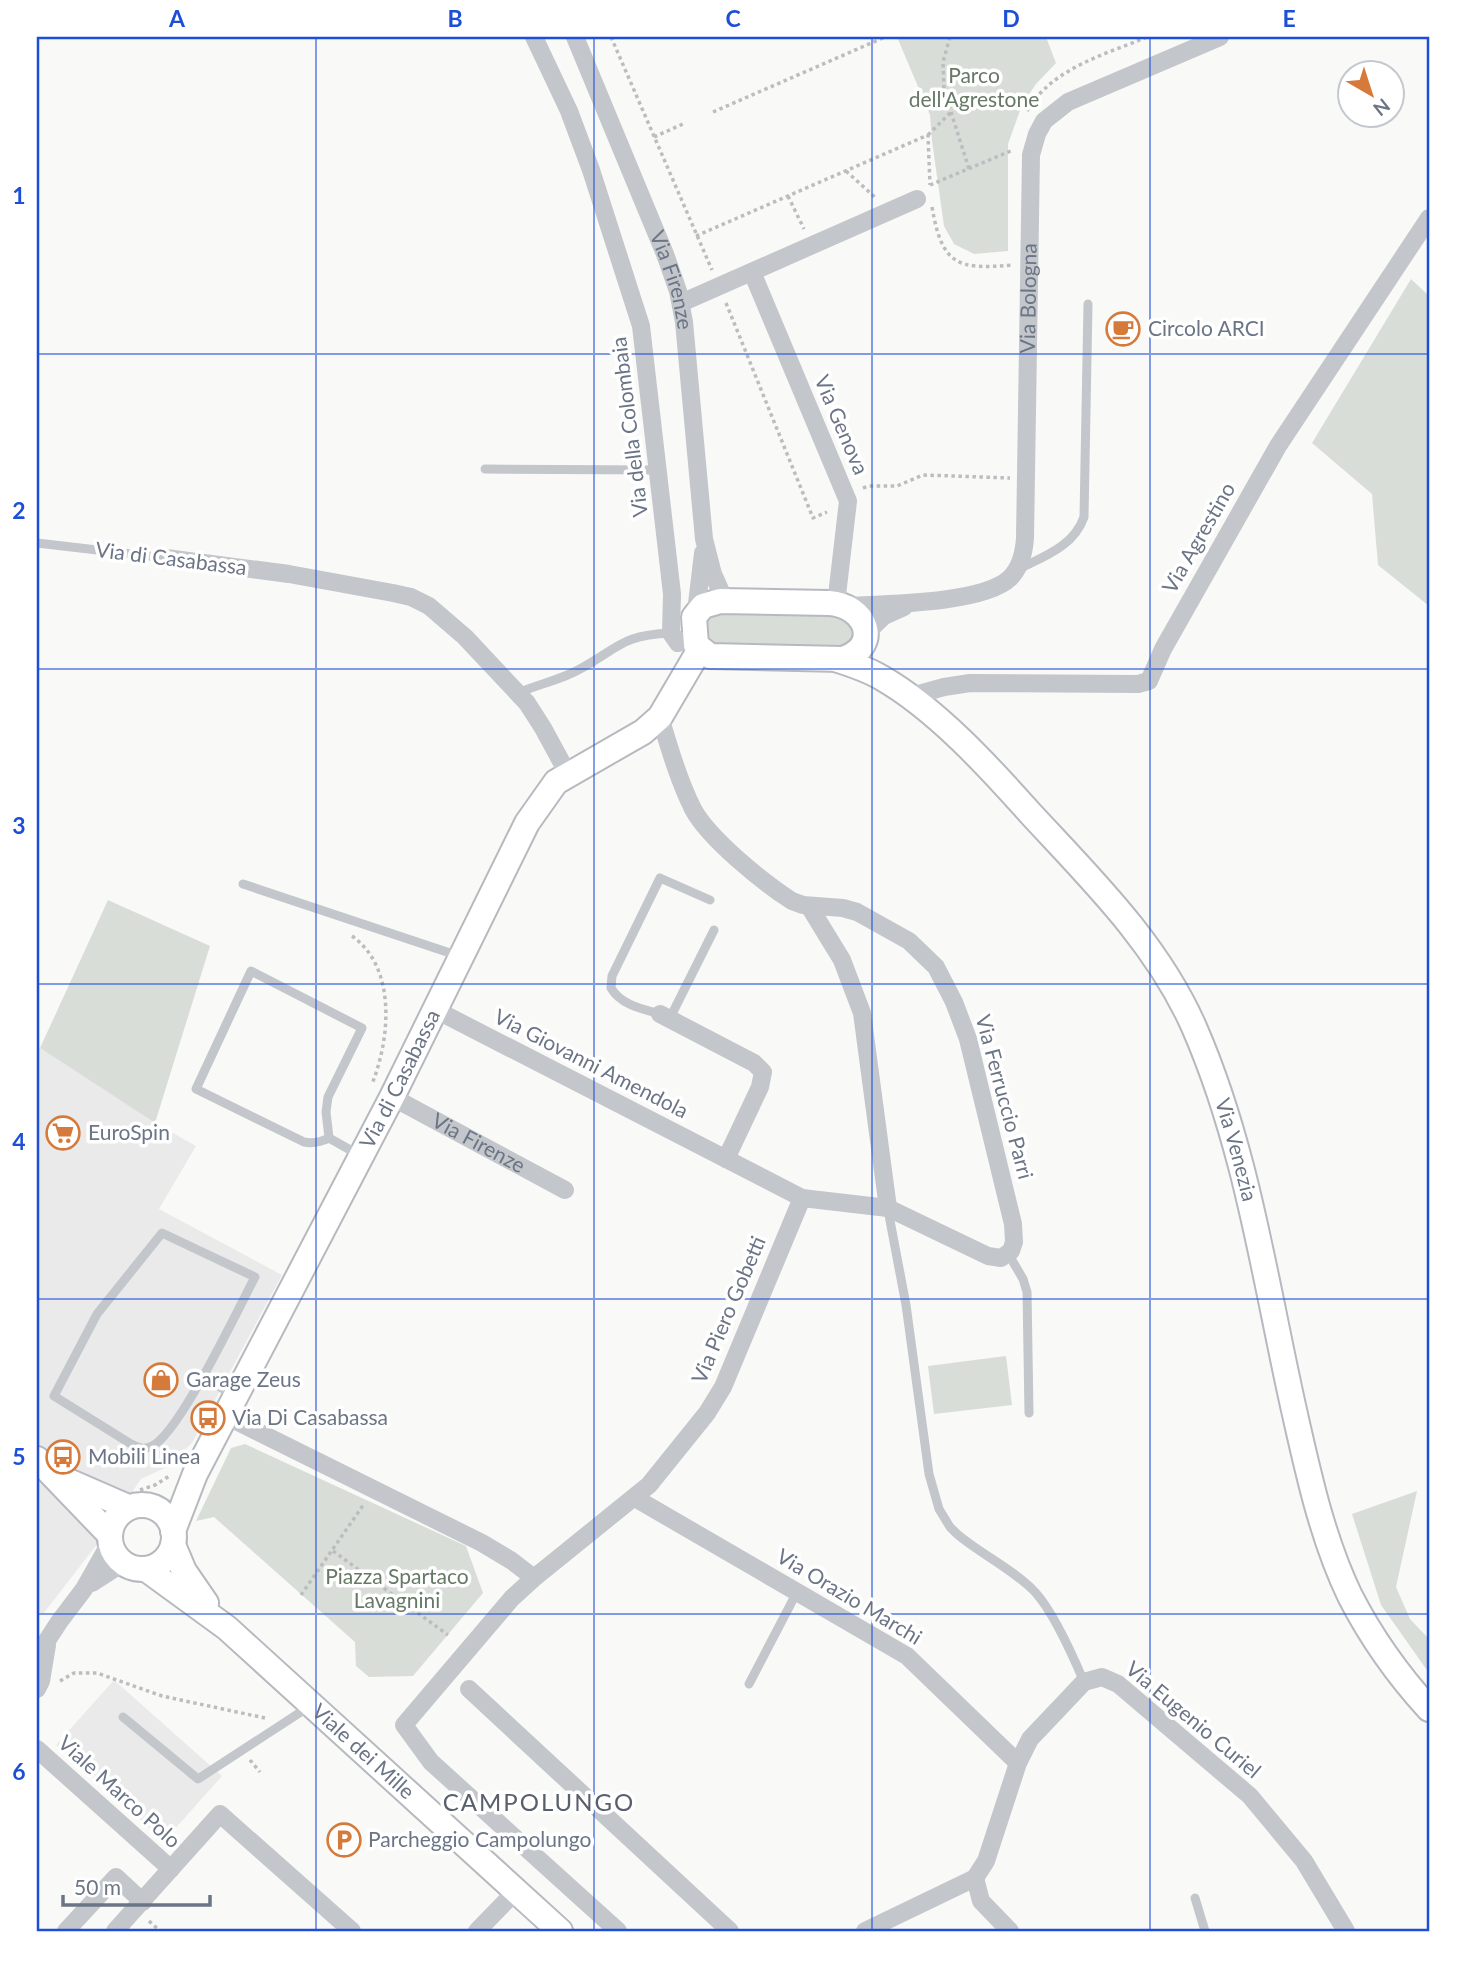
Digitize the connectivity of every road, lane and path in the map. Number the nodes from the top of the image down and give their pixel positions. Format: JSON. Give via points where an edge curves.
{"nodes":[{"id":1,"x":534,"y":37,"type":"edge"},
{"id":2,"x":575,"y":37,"type":"edge"},
{"id":3,"x":885,"y":37,"type":"edge"},
{"id":4,"x":950,"y":37,"type":"edge"},
{"id":5,"x":1220,"y":37,"type":"edge"},
{"id":6,"x":713,"y":112,"type":"dead end"},
{"id":7,"x":951,"y":112,"type":"junction"},
{"id":8,"x":685,"y":123,"type":"dead end"},
{"id":9,"x":928,"y":135,"type":"dead end"},
{"id":10,"x":654,"y":137,"type":"dead end"},
{"id":11,"x":969,"y":169,"type":"dead end"},
{"id":12,"x":846,"y":171,"type":"dead end"},
{"id":13,"x":788,"y":196,"type":"dead end"},
{"id":14,"x":917,"y":200,"type":"dead end"},
{"id":15,"x":884,"y":205,"type":"dead end"},
{"id":16,"x":1429,"y":218,"type":"edge"},
{"id":17,"x":808,"y":237,"type":"dead end"},
{"id":18,"x":752,"y":272,"type":"junction"},
{"id":19,"x":681,"y":303,"type":"junction"},
{"id":20,"x":1088,"y":304,"type":"dead end"},
{"id":21,"x":485,"y":469,"type":"dead end"},
{"id":22,"x":658,"y":470,"type":"junction"},
{"id":23,"x":1026,"y":478,"type":"junction"},
{"id":24,"x":841,"y":502,"type":"junction"},
{"id":25,"x":813,"y":518,"type":"dead end"},
{"id":26,"x":704,"y":539,"type":"junction"},
{"id":27,"x":37,"y":543,"type":"edge"},
{"id":28,"x":166,"y":558,"type":"joint"},
{"id":29,"x":1017,"y":569,"type":"junction"},
{"id":30,"x":725,"y":601,"type":"junction"},
{"id":31,"x":921,"y":602,"type":"junction"},
{"id":32,"x":841,"y":605,"type":"junction"},
{"id":33,"x":696,"y":612,"type":"junction"},
{"id":34,"x":865,"y":637,"type":"junction"},
{"id":35,"x":688,"y":640,"type":"junction"},
{"id":36,"x":835,"y":659,"type":"junction"},
{"id":37,"x":883,"y":678,"type":"junction"},
{"id":38,"x":518,"y":693,"type":"junction"},
{"id":39,"x":908,"y":697,"type":"junction"},
{"id":40,"x":660,"y":717,"type":"junction"},
{"id":41,"x":568,"y":775,"type":"junction"},
{"id":42,"x":243,"y":884,"type":"dead end"},
{"id":43,"x":710,"y":900,"type":"dead end"},
{"id":44,"x":809,"y":906,"type":"junction"},
{"id":45,"x":714,"y":930,"type":"dead end"},
{"id":46,"x":345,"y":933,"type":"dead end"},
{"id":47,"x":461,"y":957,"type":"junction"},
{"id":48,"x":436,"y":1010,"type":"junction"},
{"id":49,"x":665,"y":1016,"type":"junction"},
{"id":50,"x":382,"y":1091,"type":"junction"},
{"id":51,"x":329,"y":1138,"type":"junction"},
{"id":52,"x":362,"y":1157,"type":"junction"},
{"id":53,"x":726,"y":1159,"type":"junction"},
{"id":54,"x":565,"y":1189,"type":"dead end"},
{"id":55,"x":802,"y":1198,"type":"junction"},
{"id":56,"x":888,"y":1208,"type":"junction"},
{"id":57,"x":1009,"y":1255,"type":"junction"},
{"id":58,"x":203,"y":1376,"type":"junction"},
{"id":59,"x":231,"y":1407,"type":"junction"},
{"id":60,"x":1030,"y":1413,"type":"dead end"},
{"id":61,"x":43,"y":1465,"type":"edge"},
{"id":62,"x":195,"y":1474,"type":"junction"},
{"id":63,"x":374,"y":1489,"type":"junction"},
{"id":64,"x":635,"y":1498,"type":"junction"},
{"id":65,"x":138,"y":1506,"type":"junction"},
{"id":66,"x":173,"y":1538,"type":"junction"},
{"id":67,"x":333,"y":1551,"type":"junction"},
{"id":68,"x":122,"y":1552,"type":"junction"},
{"id":69,"x":534,"y":1577,"type":"junction"},
{"id":70,"x":797,"y":1592,"type":"junction"},
{"id":71,"x":301,"y":1595,"type":"dead end"},
{"id":72,"x":227,"y":1628,"type":"junction"},
{"id":73,"x":448,"y":1635,"type":"dead end"},
{"id":74,"x":42,"y":1639,"type":"edge"},
{"id":75,"x":37,"y":1656,"type":"edge"},
{"id":76,"x":1084,"y":1682,"type":"junction"},
{"id":77,"x":749,"y":1684,"type":"dead end"},
{"id":78,"x":39,"y":1685,"type":"edge"},
{"id":79,"x":469,"y":1689,"type":"dead end"},
{"id":80,"x":312,"y":1705,"type":"junction"},
{"id":81,"x":1429,"y":1709,"type":"edge"},
{"id":82,"x":123,"y":1717,"type":"dead end"},
{"id":83,"x":285,"y":1722,"type":"junction"},
{"id":84,"x":37,"y":1749,"type":"edge"},
{"id":85,"x":1018,"y":1763,"type":"junction"},
{"id":86,"x":171,"y":1870,"type":"junction"},
{"id":87,"x":975,"y":1878,"type":"junction"},
{"id":88,"x":516,"y":1891,"type":"junction"},
{"id":89,"x":1195,"y":1898,"type":"dead end"},
{"id":90,"x":143,"y":1902,"type":"junction"},
{"id":91,"x":552,"y":1928,"type":"edge"},
{"id":92,"x":66,"y":1931,"type":"edge"},
{"id":93,"x":115,"y":1931,"type":"edge"},
{"id":94,"x":352,"y":1931,"type":"edge"},
{"id":95,"x":477,"y":1931,"type":"edge"},
{"id":96,"x":618,"y":1931,"type":"edge"},
{"id":97,"x":730,"y":1931,"type":"edge"},
{"id":98,"x":865,"y":1931,"type":"edge"},
{"id":99,"x":1010,"y":1931,"type":"edge"},
{"id":100,"x":1205,"y":1931,"type":"edge"},
{"id":101,"x":1346,"y":1931,"type":"edge"}],
"edges":[{"from":1,"to":22,"type":"street","name":"Via della Colombaia","via":[[573,123],[633,295],[643,336]]},
{"from":2,"to":19,"type":"street","name":"Via Firenze","via":[[663,247]]},
{"from":3,"to":6,"type":"path"},
{"from":4,"to":7,"type":"path","via":[[942,70]]},
{"from":5,"to":23,"type":"street","name":"Via Bologna","via":[[1068,102],[1050,115],[1037,134],[1031,162]]},
{"from":7,"to":9,"type":"path"},
{"from":7,"to":11,"type":"path"},
{"from":8,"to":10,"type":"path"},
{"from":12,"to":15,"type":"path"},
{"from":13,"to":17,"type":"path"},
{"from":14,"to":18,"type":"street"},
{"from":16,"to":39,"type":"street","name":"Via Agrestino","via":[[1278,446],[1149,681],[970,683]]},
{"from":18,"to":19,"type":"street"},
{"from":18,"to":24,"type":"street","name":"Via Genova"},
{"from":19,"to":26,"type":"street","name":"Via Firenze"},
{"from":20,"to":29,"type":"lane","via":[[1084,517],[1068,541]]},
{"from":21,"to":22,"type":"lane"},
{"from":22,"to":35,"type":"street","name":"Via della Colombaia","via":[[672,594]]},
{"from":23,"to":24,"type":"path","via":[[923,475],[897,486],[869,486]]},
{"from":23,"to":29,"type":"street","name":"Via Bologna","via":[[1025,546]]},
{"from":24,"to":25,"type":"path"},
{"from":24,"to":32,"type":"street","name":"Via Genova","via":[[848,501]]},
{"from":26,"to":30,"type":"street","name":"Via Firenze"},
{"from":26,"to":33,"type":"street","name":"Via Firenze"},
{"from":27,"to":28,"type":"lane","name":"Via di Casabassa"},
{"from":28,"to":38,"type":"street","name":"Via di Casabassa","via":[[289,574],[411,597],[447,619]]},
{"from":29,"to":31,"type":"street","via":[[989,590]]},
{"from":30,"to":32,"type":"street"},
{"from":30,"to":33,"type":"street"},
{"from":31,"to":32,"type":"street"},
{"from":31,"to":34,"type":"street","via":[[890,613]]},
{"from":32,"to":34,"type":"street","name":"Via Venezia","via":[[859,616]]},
{"from":33,"to":35,"type":"street","name":"Via Firenze"},
{"from":34,"to":36,"type":"street","via":[[854,654]]},
{"from":34,"to":37,"type":"street","name":"Via Venezia"},
{"from":35,"to":36,"type":"street","via":[[717,657]]},
{"from":35,"to":38,"type":"lane","via":[[651,634],[628,639],[580,669]]},
{"from":35,"to":40,"type":"street","name":"Via Firenze"},
{"from":36,"to":37,"type":"street","name":"Via Venezia"},
{"from":37,"to":39,"type":"street","name":"Via Venezia"},
{"from":38,"to":41,"type":"street","name":"Via di Casabassa"},
{"from":39,"to":81,"type":"street","name":"Via Venezia","via":[[989,767],[1096,885],[1146,944],[1182,1002],[1215,1082],[1249,1195],[1300,1437],[1331,1549],[1372,1634]]},
{"from":40,"to":41,"type":"street","name":"Via Firenze","via":[[643,732]]},
{"from":40,"to":44,"type":"street","via":[[690,802],[707,830],[787,897]]},
{"from":41,"to":47,"type":"street","name":"Via di Casabassa","via":[[548,791],[520,835]]},
{"from":42,"to":47,"type":"lane"},
{"from":43,"to":49,"type":"lane","via":[[660,878],[612,976],[611,988],[620,999]]},
{"from":44,"to":56,"type":"street","via":[[842,960],[862,1013]]},
{"from":44,"to":57,"type":"street","name":"Via Ferruccio Parri","via":[[850,910],[892,930],[917,947],[942,977],[968,1039],[1010,1211],[1014,1234]]},
{"from":45,"to":49,"type":"lane"},
{"from":46,"to":50,"type":"path","via":[[367,950],[385,996],[379,1066]]},
{"from":47,"to":48,"type":"street","name":"Via di Casabassa"},
{"from":48,"to":50,"type":"street","name":"Via di Casabassa"},
{"from":48,"to":53,"type":"street","name":"Via Giovanni Amendola"},
{"from":49,"to":53,"type":"street","via":[[763,1072]]},
{"from":50,"to":52,"type":"street","name":"Via di Casabassa"},
{"from":50,"to":54,"type":"street","name":"Via Firenze"},
{"from":51,"to":51,"type":"lane","via":[[328,1097],[362,1028],[251,971],[195,1089],[304,1142]]},
{"from":51,"to":52,"type":"lane"},
{"from":52,"to":59,"type":"street","name":"Via di Casabassa"},
{"from":53,"to":55,"type":"street","name":"Via Giovanni Amendola"},
{"from":55,"to":56,"type":"street"},
{"from":55,"to":64,"type":"street","name":"Via Piero Gobetti","via":[[715,1401],[658,1476]]},
{"from":56,"to":57,"type":"street","via":[[988,1256]]},
{"from":56,"to":76,"type":"lane","via":[[929,1474],[939,1509],[957,1534],[1041,1599]]},
{"from":57,"to":60,"type":"lane","via":[[1023,1279],[1028,1300]]},
{"from":58,"to":58,"type":"lane","via":[[166,1433],[155,1445],[142,1448],[54,1396],[97,1314],[162,1233],[255,1277]]},
{"from":58,"to":59,"type":"lane"},
{"from":59,"to":62,"type":"street","name":"Via di Casabassa"},
{"from":59,"to":63,"type":"street"},
{"from":61,"to":65,"type":"street","name":"Viale dei Mille","via":[[86,1490]]},
{"from":61,"to":68,"type":"street","name":"Viale dei Mille"},
{"from":62,"to":65,"type":"street","name":"Via di Casabassa"},
{"from":62,"to":66,"type":"street","name":"Via di Casabassa"},
{"from":63,"to":67,"type":"path"},
{"from":63,"to":69,"type":"street","via":[[482,1543]]},
{"from":64,"to":69,"type":"street"},
{"from":64,"to":70,"type":"street","name":"Via Orazio Marchi"},
{"from":65,"to":66,"type":"street","name":"Viale dei Mille","via":[[165,1514]]},
{"from":65,"to":68,"type":"street","via":[[115,1519]]},
{"from":66,"to":68,"type":"street","via":[[163,1561]]},
{"from":66,"to":72,"type":"street","name":"Viale dei Mille","via":[[189,1580]]},
{"from":67,"to":71,"type":"path"},
{"from":67,"to":73,"type":"path"},
{"from":68,"to":72,"type":"street","name":"Viale dei Mille"},
{"from":68,"to":74,"type":"street"},
{"from":69,"to":96,"type":"street","via":[[404,1725],[431,1762]]},
{"from":70,"to":77,"type":"lane"},
{"from":70,"to":85,"type":"street","name":"Via Orazio Marchi","via":[[914,1661]]},
{"from":72,"to":80,"type":"street","name":"Viale dei Mille"},
{"from":74,"to":75,"type":"street"},
{"from":74,"to":78,"type":"street"},
{"from":76,"to":85,"type":"street","via":[[1030,1739]]},
{"from":76,"to":101,"type":"street","name":"Via Eugenio Curiel","via":[[1102,1677],[1118,1684],[1243,1789],[1304,1861]]},
{"from":78,"to":83,"type":"path","via":[[74,1673],[97,1673],[162,1696]]},
{"from":79,"to":97,"type":"street"},
{"from":80,"to":83,"type":"lane"},
{"from":80,"to":88,"type":"street","name":"Viale dei Mille"},
{"from":82,"to":83,"type":"lane","via":[[198,1779]]},
{"from":84,"to":86,"type":"street","name":"Viale Marco Polo"},
{"from":85,"to":87,"type":"street","via":[[991,1847]]},
{"from":86,"to":90,"type":"street"},
{"from":86,"to":94,"type":"street","via":[[220,1814]]},
{"from":87,"to":98,"type":"street"},
{"from":87,"to":99,"type":"street","via":[[981,1901]]},
{"from":88,"to":91,"type":"street","name":"Viale dei Mille"},
{"from":88,"to":95,"type":"street"},
{"from":89,"to":100,"type":"lane"},
{"from":90,"to":92,"type":"street","via":[[116,1877]]},
{"from":90,"to":93,"type":"street"}]}
